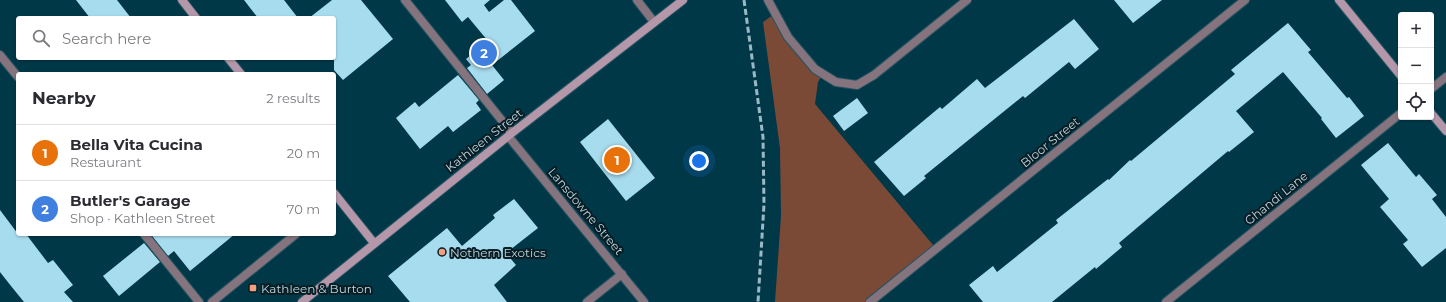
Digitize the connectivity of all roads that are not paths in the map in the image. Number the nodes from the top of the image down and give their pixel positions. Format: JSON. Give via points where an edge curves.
{"nodes":[{"id":1,"x":182,"y":0,"type":"edge"},
{"id":2,"x":405,"y":0,"type":"edge"},
{"id":3,"x":637,"y":0,"type":"edge"},
{"id":4,"x":683,"y":0,"type":"edge"},
{"id":5,"x":768,"y":0,"type":"edge"},
{"id":6,"x":967,"y":0,"type":"edge"},
{"id":7,"x":1245,"y":0,"type":"edge"},
{"id":8,"x":1339,"y":0,"type":"edge"},
{"id":9,"x":194,"y":16,"type":"edge"},
{"id":10,"x":654,"y":22,"type":"junction"},
{"id":11,"x":0,"y":55,"type":"edge"},
{"id":12,"x":230,"y":60,"type":"edge"},
{"id":13,"x":239,"y":72,"type":"edge"},
{"id":14,"x":1398,"y":72,"type":"edge"},
{"id":15,"x":16,"y":75,"type":"edge"},
{"id":16,"x":1446,"y":77,"type":"edge"},
{"id":17,"x":1434,"y":87,"type":"edge"},
{"id":18,"x":1398,"y":115,"type":"edge"},
{"id":19,"x":1434,"y":117,"type":"edge"},
{"id":20,"x":1446,"y":131,"type":"edge"},
{"id":21,"x":510,"y":135,"type":"junction"},
{"id":22,"x":336,"y":195,"type":"edge"},
{"id":23,"x":146,"y":236,"type":"edge"},
{"id":24,"x":294,"y":236,"type":"edge"},
{"id":25,"x":374,"y":243,"type":"junction"},
{"id":26,"x":622,"y":274,"type":"junction"},
{"id":27,"x":199,"y":302,"type":"edge"},
{"id":28,"x":212,"y":302,"type":"edge"},
{"id":29,"x":302,"y":302,"type":"edge"},
{"id":30,"x":587,"y":302,"type":"edge"},
{"id":31,"x":644,"y":302,"type":"edge"},
{"id":32,"x":870,"y":302,"type":"edge"},
{"id":33,"x":1166,"y":302,"type":"edge"}],
"edges":[{"from":1,"to":9,"type":"street"},
{"from":2,"to":21,"type":"street","name":"Lansdowne Street"},
{"from":3,"to":10,"type":"street"},
{"from":4,"to":10,"type":"street","name":"Kathleen Street"},
{"from":5,"to":6,"type":"street","via":[[788,37],[815,69],[836,82],[857,85],[874,75]]},
{"from":7,"to":32,"type":"street","name":"Bloor Street"},
{"from":8,"to":14,"type":"street"},
{"from":10,"to":21,"type":"street","name":"Kathleen Street"},
{"from":11,"to":15,"type":"street"},
{"from":12,"to":13,"type":"street"},
{"from":16,"to":17,"type":"street"},
{"from":18,"to":33,"type":"street","name":"Ghandi Lane"},
{"from":19,"to":20,"type":"street"},
{"from":21,"to":25,"type":"street","name":"Kathleen Street"},
{"from":21,"to":26,"type":"street","name":"Lansdowne Street"},
{"from":22,"to":25,"type":"street"},
{"from":23,"to":27,"type":"street"},
{"from":24,"to":28,"type":"street"},
{"from":25,"to":29,"type":"street","name":"Kathleen Street"},
{"from":26,"to":30,"type":"street"},
{"from":26,"to":31,"type":"street","name":"Lansdowne Street"}]}
